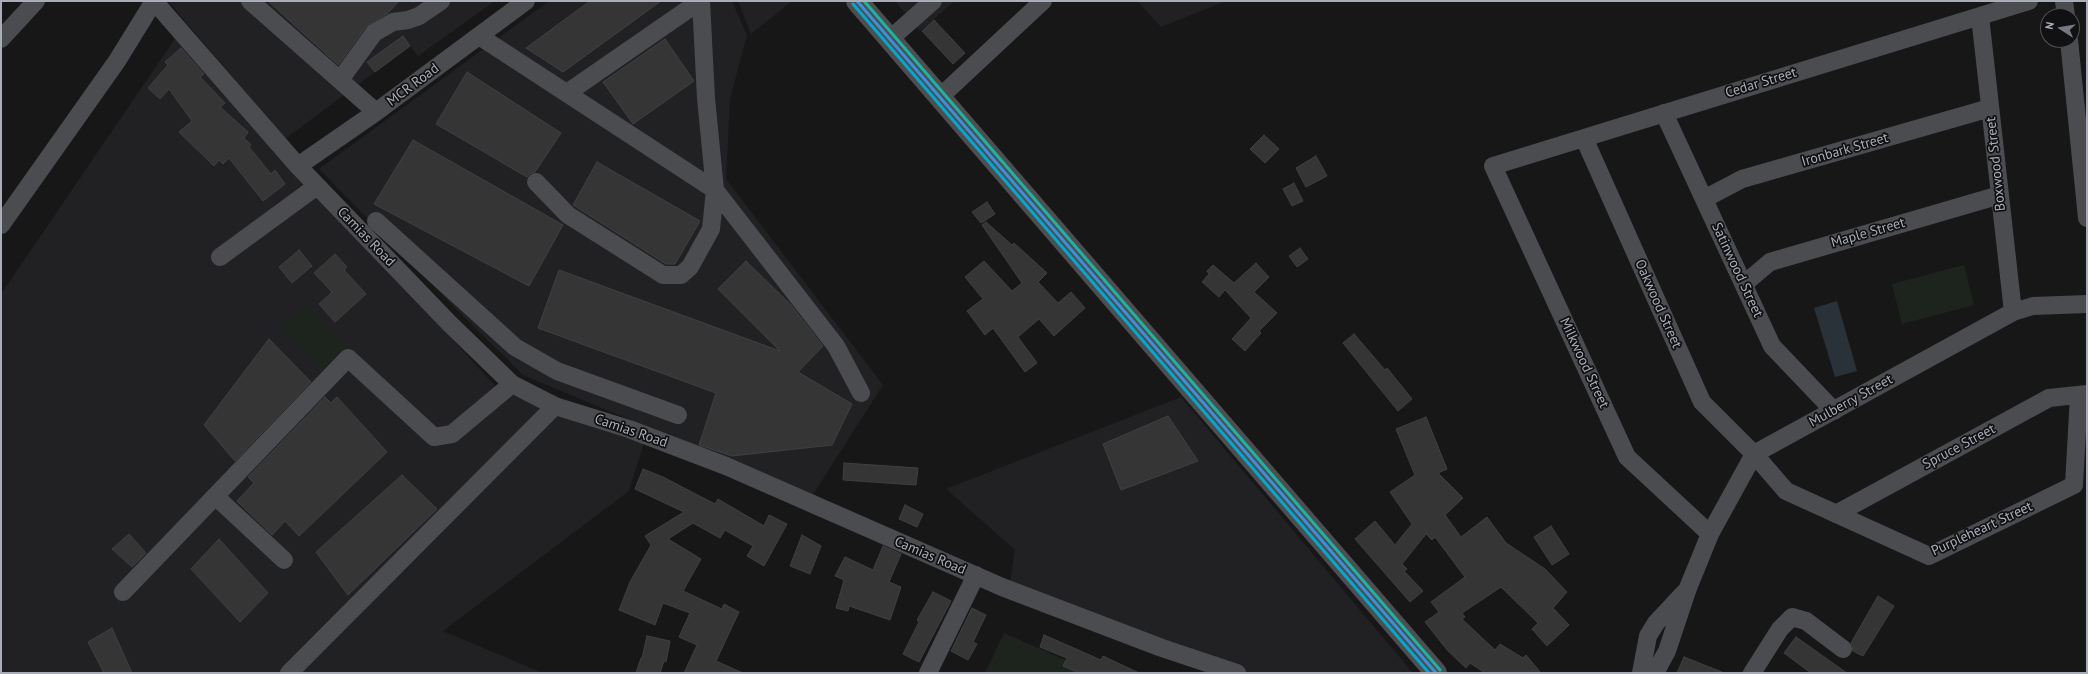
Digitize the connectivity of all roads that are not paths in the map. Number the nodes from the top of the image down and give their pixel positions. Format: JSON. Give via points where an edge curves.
{"nodes":[{"id":1,"x":36,"y":1,"type":"edge"},
{"id":2,"x":154,"y":1,"type":"edge"},
{"id":3,"x":250,"y":1,"type":"edge"},
{"id":4,"x":441,"y":1,"type":"edge"},
{"id":5,"x":526,"y":1,"type":"edge"},
{"id":6,"x":701,"y":1,"type":"edge"},
{"id":7,"x":933,"y":1,"type":"edge"},
{"id":8,"x":1042,"y":1,"type":"edge"},
{"id":9,"x":2029,"y":1,"type":"edge"},
{"id":10,"x":865,"y":4,"type":"edge"},
{"id":11,"x":1980,"y":16,"type":"junction"},
{"id":12,"x":479,"y":36,"type":"junction"},
{"id":13,"x":1,"y":39,"type":"edge"},
{"id":14,"x":890,"y":39,"type":"junction"},
{"id":15,"x":2069,"y":48,"type":"edge"},
{"id":16,"x":340,"y":80,"type":"junction"},
{"id":17,"x":567,"y":93,"type":"junction"},
{"id":18,"x":940,"y":97,"type":"junction"},
{"id":19,"x":1990,"y":108,"type":"junction"},
{"id":20,"x":376,"y":112,"type":"junction"},
{"id":21,"x":1664,"y":113,"type":"junction"},
{"id":22,"x":1584,"y":138,"type":"junction"},
{"id":23,"x":298,"y":166,"type":"junction"},
{"id":24,"x":1493,"y":166,"type":"joint"},
{"id":25,"x":536,"y":182,"type":"dead end"},
{"id":26,"x":317,"y":186,"type":"junction"},
{"id":27,"x":715,"y":190,"type":"junction"},
{"id":28,"x":2000,"y":196,"type":"junction"},
{"id":29,"x":1704,"y":199,"type":"junction"},
{"id":30,"x":2087,"y":218,"type":"edge"},
{"id":31,"x":376,"y":221,"type":"dead end"},
{"id":32,"x":1,"y":225,"type":"edge"},
{"id":33,"x":220,"y":257,"type":"dead end"},
{"id":34,"x":1744,"y":284,"type":"junction"},
{"id":35,"x":2087,"y":304,"type":"edge"},
{"id":36,"x":471,"y":308,"type":"junction"},
{"id":37,"x":2013,"y":312,"type":"junction"},
{"id":38,"x":450,"y":324,"type":"junction"},
{"id":39,"x":512,"y":384,"type":"junction"},
{"id":40,"x":861,"y":393,"type":"dead end"},
{"id":41,"x":2083,"y":395,"type":"edge"},
{"id":42,"x":555,"y":406,"type":"junction"},
{"id":43,"x":1834,"y":411,"type":"junction"},
{"id":44,"x":678,"y":415,"type":"dead end"},
{"id":45,"x":1754,"y":454,"type":"junction"},
{"id":46,"x":215,"y":496,"type":"junction"},
{"id":47,"x":1836,"y":514,"type":"junction"},
{"id":48,"x":1710,"y":534,"type":"junction"},
{"id":49,"x":284,"y":560,"type":"dead end"},
{"id":50,"x":976,"y":575,"type":"junction"},
{"id":51,"x":1688,"y":588,"type":"junction"},
{"id":52,"x":122,"y":592,"type":"dead end"},
{"id":53,"x":1844,"y":649,"type":"dead end"},
{"id":54,"x":289,"y":673,"type":"edge"},
{"id":55,"x":928,"y":673,"type":"edge"},
{"id":56,"x":1237,"y":673,"type":"edge"},
{"id":57,"x":1436,"y":673,"type":"edge"},
{"id":58,"x":1641,"y":673,"type":"edge"},
{"id":59,"x":1655,"y":673,"type":"edge"},
{"id":60,"x":1752,"y":673,"type":"edge"}],
"edges":[{"from":1,"to":13,"type":"street"},
{"from":2,"to":23,"type":"street","name":"Camias Road"},
{"from":2,"to":32,"type":"street","via":[[117,61]]},
{"from":3,"to":16,"type":"street"},
{"from":4,"to":16,"type":"street","via":[[419,16],[393,22],[374,33]]},
{"from":5,"to":12,"type":"street","name":"MCR Road"},
{"from":6,"to":17,"type":"street"},
{"from":6,"to":27,"type":"street","via":[[706,98]]},
{"from":7,"to":14,"type":"street"},
{"from":8,"to":18,"type":"street"},
{"from":9,"to":11,"type":"street","name":"Cedar Street"},
{"from":10,"to":14,"type":"highway"},
{"from":11,"to":19,"type":"street","name":"Boxwood Street"},
{"from":11,"to":21,"type":"street","name":"Cedar Street"},
{"from":12,"to":17,"type":"street"},
{"from":12,"to":20,"type":"street","name":"MCR Road"},
{"from":14,"to":18,"type":"highway"},
{"from":15,"to":30,"type":"street"},
{"from":16,"to":20,"type":"street"},
{"from":17,"to":27,"type":"street"},
{"from":18,"to":57,"type":"highway"},
{"from":19,"to":28,"type":"street","name":"Boxwood Street"},
{"from":19,"to":29,"type":"street","name":"Ironbark Street","via":[[1742,180]]},
{"from":20,"to":23,"type":"street","name":"MCR Road"},
{"from":21,"to":22,"type":"street","name":"Cedar Street"},
{"from":21,"to":29,"type":"street","name":"Satinwood Street"},
{"from":22,"to":24,"type":"street","name":"Cedar Street"},
{"from":22,"to":45,"type":"street","name":"Oakwood Street","via":[[1702,402]]},
{"from":23,"to":26,"type":"street","name":"Camias Road"},
{"from":24,"to":48,"type":"street","name":"Milkwood Street","via":[[1627,457]]},
{"from":25,"to":27,"type":"street","via":[[568,215],[655,270],[672,276],[681,275],[690,267],[711,230]]},
{"from":26,"to":33,"type":"street"},
{"from":26,"to":38,"type":"street","name":"Camias Road"},
{"from":27,"to":40,"type":"street","via":[[836,346]]},
{"from":28,"to":34,"type":"street","name":"Maple Street","via":[[1770,262]]},
{"from":28,"to":37,"type":"street","name":"Boxwood Street"},
{"from":29,"to":34,"type":"street","name":"Satinwood Street"},
{"from":31,"to":36,"type":"street"},
{"from":34,"to":43,"type":"street","name":"Satinwood Street","via":[[1772,346]]},
{"from":35,"to":37,"type":"street","name":"Mulberry Street","via":[[2033,306]]},
{"from":36,"to":38,"type":"street"},
{"from":36,"to":44,"type":"street","via":[[515,347],[557,371]]},
{"from":37,"to":43,"type":"street","name":"Mulberry Street"},
{"from":38,"to":39,"type":"street","name":"Camias Road"},
{"from":39,"to":42,"type":"street","name":"Camias Road"},
{"from":39,"to":46,"type":"street","via":[[452,434],[434,437],[348,358]]},
{"from":41,"to":47,"type":"street","name":"Spruce Street","via":[[2049,398]]},
{"from":41,"to":47,"type":"street","name":"Purpleheart Street","via":[[2074,485],[1928,556]]},
{"from":42,"to":50,"type":"street","name":"Camias Road","via":[[629,429],[726,466]]},
{"from":42,"to":54,"type":"street"},
{"from":43,"to":45,"type":"street","name":"Mulberry Street"},
{"from":45,"to":47,"type":"street","name":"Purpleheart Street","via":[[1786,491]]},
{"from":45,"to":48,"type":"street"},
{"from":46,"to":49,"type":"street"},
{"from":46,"to":52,"type":"street"},
{"from":48,"to":51,"type":"street"},
{"from":50,"to":55,"type":"street"},
{"from":50,"to":56,"type":"street","name":"Camias Road","via":[[1162,648]]},
{"from":51,"to":58,"type":"street","via":[[1656,623],[1648,636]]},
{"from":51,"to":59,"type":"street","via":[[1670,644]]},
{"from":53,"to":60,"type":"street","via":[[1806,621],[1792,617],[1780,629]]}]}
